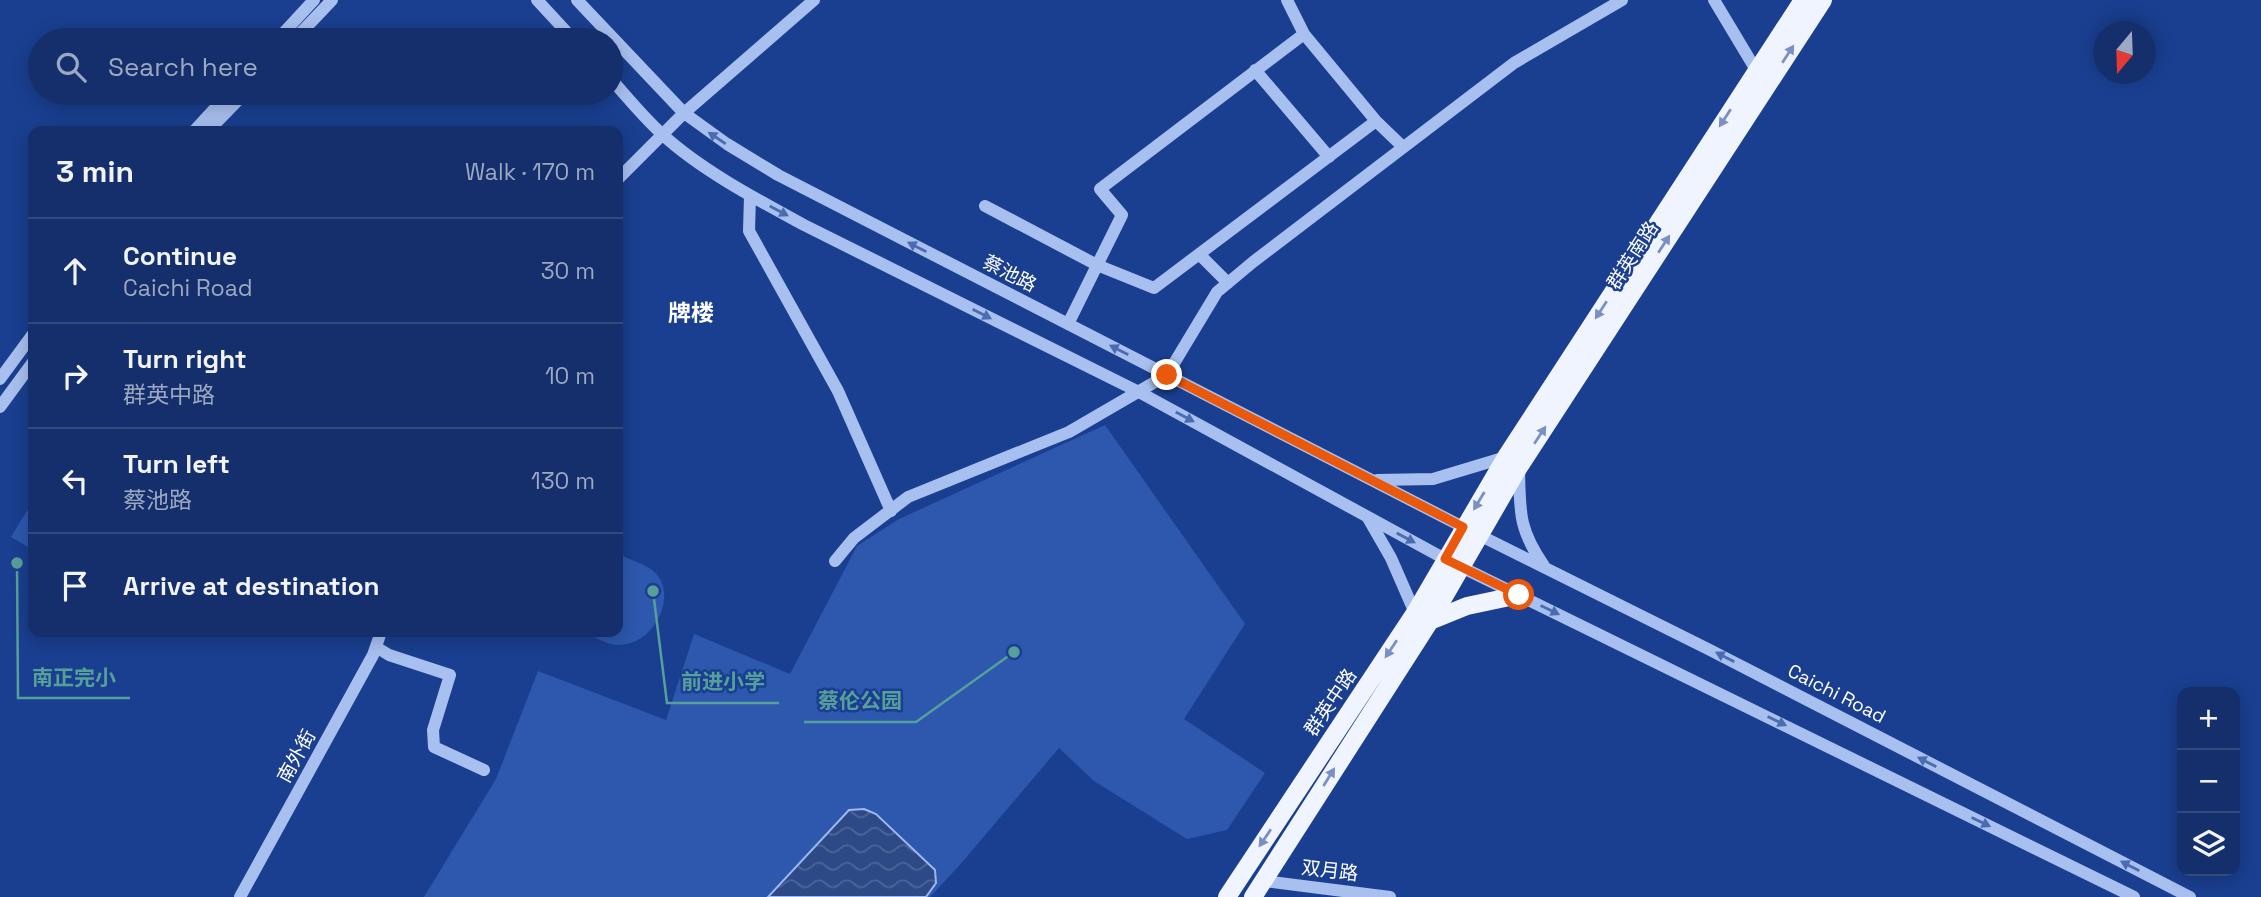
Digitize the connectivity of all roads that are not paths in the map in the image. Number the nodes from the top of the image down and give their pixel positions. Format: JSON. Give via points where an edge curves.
{"nodes":[{"id":1,"x":314,"y":0,"type":"edge"},
{"id":2,"x":332,"y":0,"type":"edge"},
{"id":3,"x":537,"y":0,"type":"edge"},
{"id":4,"x":578,"y":0,"type":"edge"},
{"id":5,"x":814,"y":0,"type":"edge"},
{"id":6,"x":1287,"y":0,"type":"edge"},
{"id":7,"x":1622,"y":0,"type":"edge"},
{"id":8,"x":1714,"y":0,"type":"edge"},
{"id":9,"x":1803,"y":0,"type":"edge"},
{"id":10,"x":1823,"y":0,"type":"edge"},
{"id":11,"x":288,"y":28,"type":"edge"},
{"id":12,"x":305,"y":28,"type":"edge"},
{"id":13,"x":563,"y":28,"type":"edge"},
{"id":14,"x":604,"y":28,"type":"edge"},
{"id":15,"x":1304,"y":34,"type":"junction"},
{"id":16,"x":623,"y":48,"type":"edge"},
{"id":17,"x":1255,"y":70,"type":"junction"},
{"id":18,"x":1756,"y":70,"type":"junction"},
{"id":19,"x":623,"y":92,"type":"edge"},
{"id":20,"x":218,"y":105,"type":"edge"},
{"id":21,"x":233,"y":105,"type":"edge"},
{"id":22,"x":684,"y":113,"type":"junction"},
{"id":23,"x":1376,"y":121,"type":"junction"},
{"id":24,"x":199,"y":126,"type":"edge"},
{"id":25,"x":213,"y":126,"type":"edge"},
{"id":26,"x":662,"y":135,"type":"junction"},
{"id":27,"x":1403,"y":148,"type":"junction"},
{"id":28,"x":1329,"y":157,"type":"junction"},
{"id":29,"x":623,"y":174,"type":"edge"},
{"id":30,"x":750,"y":196,"type":"junction"},
{"id":31,"x":985,"y":206,"type":"dead end"},
{"id":32,"x":1199,"y":254,"type":"junction"},
{"id":33,"x":1097,"y":265,"type":"junction"},
{"id":34,"x":1228,"y":283,"type":"junction"},
{"id":35,"x":1068,"y":324,"type":"junction"},
{"id":36,"x":28,"y":341,"type":"edge"},
{"id":37,"x":28,"y":369,"type":"edge"},
{"id":38,"x":1167,"y":375,"type":"junction"},
{"id":39,"x":0,"y":379,"type":"edge"},
{"id":40,"x":1139,"y":392,"type":"junction"},
{"id":41,"x":0,"y":407,"type":"edge"},
{"id":42,"x":1513,"y":462,"type":"junction"},
{"id":43,"x":1373,"y":480,"type":"junction"},
{"id":44,"x":891,"y":511,"type":"junction"},
{"id":45,"x":1366,"y":515,"type":"junction"},
{"id":46,"x":1471,"y":531,"type":"junction"},
{"id":47,"x":835,"y":561,"type":"dead end"},
{"id":48,"x":1453,"y":562,"type":"junction"},
{"id":49,"x":1546,"y":569,"type":"junction"},
{"id":50,"x":1519,"y":595,"type":"junction"},
{"id":51,"x":1422,"y":617,"type":"junction"},
{"id":52,"x":379,"y":637,"type":"edge"},
{"id":53,"x":376,"y":647,"type":"junction"},
{"id":54,"x":484,"y":770,"type":"dead end"},
{"id":55,"x":1264,"y":881,"type":"junction"},
{"id":56,"x":240,"y":897,"type":"edge"},
{"id":57,"x":1227,"y":897,"type":"edge"},
{"id":58,"x":1253,"y":897,"type":"edge"},
{"id":59,"x":1390,"y":897,"type":"edge"},
{"id":60,"x":2134,"y":897,"type":"edge"},
{"id":61,"x":2190,"y":897,"type":"edge"}],
"edges":[{"from":1,"to":11,"type":"street"},
{"from":2,"to":12,"type":"street"},
{"from":3,"to":13,"type":"street"},
{"from":4,"to":14,"type":"street","name":"蔡池路"},
{"from":5,"to":22,"type":"street"},
{"from":6,"to":15,"type":"street"},
{"from":7,"to":27,"type":"street","via":[[1514,63]]},
{"from":8,"to":18,"type":"street"},
{"from":9,"to":18,"type":"main road","name":"群英南路"},
{"from":42,"to":10,"type":"main road","name":"群英南路","one_way":true},
{"from":15,"to":17,"type":"street"},
{"from":15,"to":23,"type":"street"},
{"from":16,"to":22,"type":"street","name":"蔡池路"},
{"from":17,"to":28,"type":"street"},
{"from":17,"to":33,"type":"street","via":[[1100,189],[1122,215]]},
{"from":18,"to":42,"type":"main road","name":"群英南路","one_way":true},
{"from":19,"to":26,"type":"street"},
{"from":20,"to":24,"type":"street"},
{"from":21,"to":25,"type":"street"},
{"from":22,"to":26,"type":"street"},
{"from":35,"to":22,"type":"street","name":"蔡池路","one_way":true,"via":[[778,175]]},
{"from":23,"to":27,"type":"street"},
{"from":23,"to":28,"type":"street"},
{"from":26,"to":29,"type":"street"},
{"from":26,"to":30,"type":"street"},
{"from":27,"to":34,"type":"street"},
{"from":28,"to":32,"type":"street"},
{"from":30,"to":40,"type":"street","one_way":true},
{"from":30,"to":44,"type":"street","via":[[749,231],[838,391]]},
{"from":31,"to":33,"type":"street"},
{"from":32,"to":33,"type":"street","via":[[1154,288]]},
{"from":32,"to":34,"type":"street"},
{"from":33,"to":35,"type":"street"},
{"from":34,"to":38,"type":"street","via":[[1217,292]]},
{"from":38,"to":35,"type":"street","name":"蔡池路","one_way":true},
{"from":36,"to":39,"type":"street"},
{"from":37,"to":41,"type":"street"},
{"from":38,"to":40,"type":"street"},
{"from":38,"to":43,"type":"street","name":"蔡池路"},
{"from":40,"to":44,"type":"street","via":[[1069,432],[908,497]]},
{"from":40,"to":45,"type":"street","one_way":true},
{"from":42,"to":43,"type":"street","via":[[1433,479]]},
{"from":42,"to":46,"type":"main road","name":"群英南路"},
{"from":42,"to":49,"type":"street","via":[[1521,518],[1529,543]]},
{"from":43,"to":46,"type":"street","name":"蔡池路"},
{"from":44,"to":47,"type":"street","via":[[853,538]]},
{"from":45,"to":48,"type":"street","one_way":true},
{"from":45,"to":51,"type":"street"},
{"from":46,"to":48,"type":"main road","name":"群英中路"},
{"from":46,"to":49,"type":"street","name":"Caichi Road"},
{"from":48,"to":50,"type":"street"},
{"from":48,"to":51,"type":"main road","name":"群英中路"},
{"from":61,"to":49,"type":"street","name":"Caichi Road","one_way":true},
{"from":50,"to":51,"type":"main road"},
{"from":50,"to":60,"type":"street","one_way":true},
{"from":55,"to":51,"type":"main road","name":"群英中路","one_way":true},
{"from":51,"to":57,"type":"main road","name":"群英中路","one_way":true},
{"from":52,"to":53,"type":"street","name":"南外街"},
{"from":53,"to":54,"type":"street","via":[[450,675],[433,730],[434,747]]},
{"from":53,"to":56,"type":"street","name":"南外街"},
{"from":55,"to":58,"type":"main road","name":"群英中路"},
{"from":55,"to":59,"type":"street","name":"双月路"}]}
